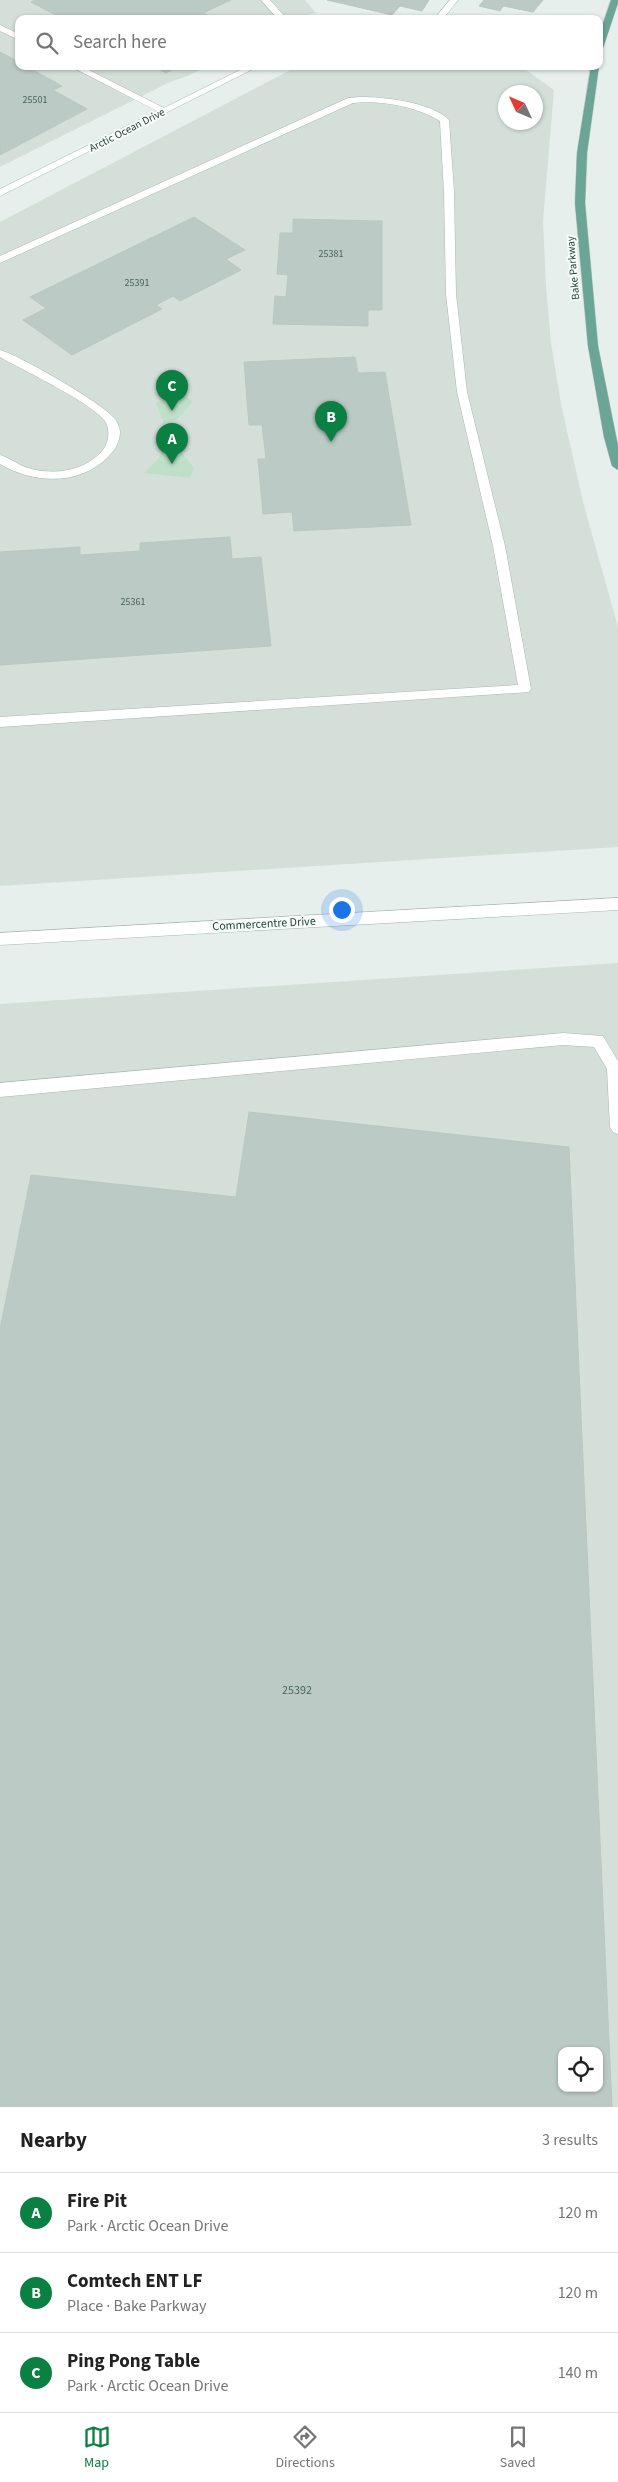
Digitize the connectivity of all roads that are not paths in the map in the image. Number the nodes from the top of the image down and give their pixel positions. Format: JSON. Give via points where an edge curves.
{"nodes":[{"id":1,"x":265,"y":0,"type":"edge"},
{"id":2,"x":454,"y":0,"type":"edge"},
{"id":3,"x":616,"y":0,"type":"edge"},
{"id":4,"x":280,"y":15,"type":"edge"},
{"id":5,"x":441,"y":15,"type":"edge"},
{"id":6,"x":0,"y":28,"type":"edge"},
{"id":7,"x":15,"y":36,"type":"edge"},
{"id":8,"x":603,"y":37,"type":"edge"},
{"id":9,"x":82,"y":70,"type":"edge"},
{"id":10,"x":247,"y":70,"type":"edge"},
{"id":11,"x":594,"y":70,"type":"edge"},
{"id":12,"x":164,"y":112,"type":"junction"},
{"id":13,"x":0,"y":194,"type":"edge"},
{"id":14,"x":0,"y":260,"type":"edge"},
{"id":15,"x":0,"y":353,"type":"edge"},
{"id":16,"x":0,"y":459,"type":"edge"},
{"id":17,"x":618,"y":466,"type":"edge"},
{"id":18,"x":0,"y":722,"type":"edge"},
{"id":19,"x":618,"y":904,"type":"edge"},
{"id":20,"x":0,"y":939,"type":"edge"},
{"id":21,"x":0,"y":1090,"type":"edge"},
{"id":22,"x":618,"y":1127,"type":"edge"}],
"edges":[{"from":1,"to":4,"type":"street"},
{"from":2,"to":5,"type":"street"},
{"from":3,"to":8,"type":"main road"},
{"from":6,"to":7,"type":"street"},
{"from":9,"to":12,"type":"street"},
{"from":10,"to":12,"type":"street","name":"Arctic Ocean Drive"},
{"from":11,"to":17,"type":"main road","name":"Bake Parkway","via":[[582,153],[580,203],[593,346]]},
{"from":12,"to":13,"type":"street","name":"Arctic Ocean Drive"},
{"from":14,"to":18,"type":"street","via":[[351,100],[428,110],[440,116],[444,120],[451,294],[462,392],[499,546],[526,689]]},
{"from":15,"to":16,"type":"street","via":[[95,408],[110,421],[114,434],[109,448],[96,462],[62,476],[34,474]]},
{"from":19,"to":20,"type":"street","name":"Commercentre Drive"},
{"from":21,"to":22,"type":"street","via":[[564,1039],[598,1041],[614,1068]]}]}
